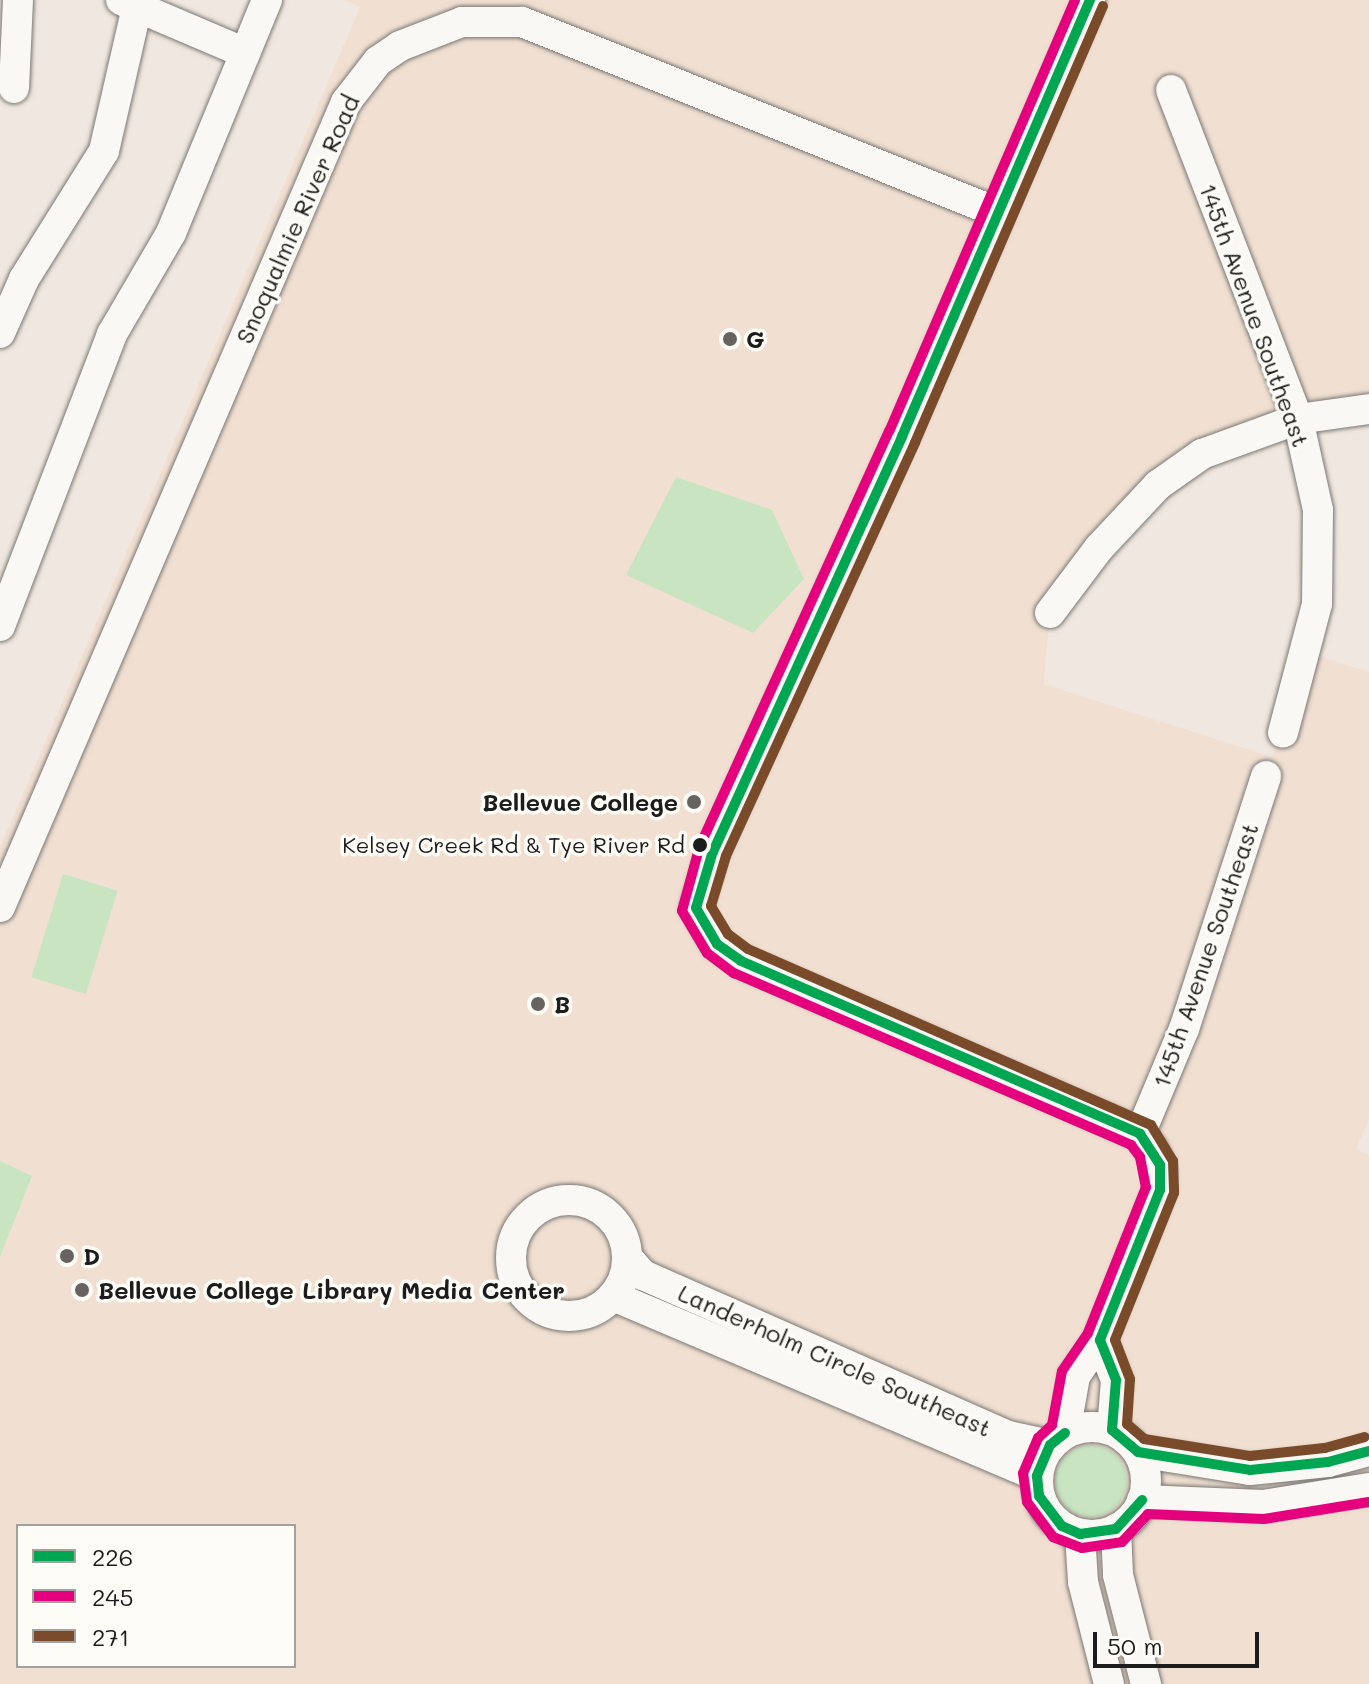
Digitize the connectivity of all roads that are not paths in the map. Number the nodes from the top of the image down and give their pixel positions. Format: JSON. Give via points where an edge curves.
{"nodes":[{"id":1,"x":18,"y":0,"type":"edge"},
{"id":2,"x":267,"y":0,"type":"edge"},
{"id":3,"x":1090,"y":0,"type":"edge"},
{"id":4,"x":129,"y":4,"type":"edge"},
{"id":5,"x":245,"y":53,"type":"junction"},
{"id":6,"x":14,"y":88,"type":"dead end"},
{"id":7,"x":1171,"y":90,"type":"dead end"},
{"id":8,"x":999,"y":213,"type":"junction"},
{"id":9,"x":12,"y":274,"type":"edge"},
{"id":10,"x":0,"y":333,"type":"edge"},
{"id":11,"x":1369,"y":409,"type":"edge"},
{"id":12,"x":1298,"y":419,"type":"junction"},
{"id":13,"x":1050,"y":613,"type":"dead end"},
{"id":14,"x":0,"y":626,"type":"edge"},
{"id":15,"x":1283,"y":733,"type":"dead end"},
{"id":16,"x":1266,"y":776,"type":"dead end"},
{"id":17,"x":0,"y":907,"type":"edge"},
{"id":18,"x":1140,"y":1134,"type":"junction"},
{"id":19,"x":628,"y":1258,"type":"junction"},
{"id":20,"x":613,"y":1296,"type":"junction"},
{"id":21,"x":1100,"y":1340,"type":"junction"},
{"id":22,"x":1112,"y":1430,"type":"junction"},
{"id":23,"x":1058,"y":1439,"type":"junction"},
{"id":24,"x":1369,"y":1451,"type":"edge"},
{"id":25,"x":1138,"y":1452,"type":"junction"},
{"id":26,"x":1037,"y":1476,"type":"junction"},
{"id":27,"x":1369,"y":1488,"type":"edge"},
{"id":28,"x":1142,"y":1500,"type":"junction"},
{"id":29,"x":1116,"y":1529,"type":"junction"},
{"id":30,"x":1080,"y":1534,"type":"junction"},
{"id":31,"x":1109,"y":1684,"type":"edge"},
{"id":32,"x":1146,"y":1684,"type":"edge"}],
"edges":[{"from":1,"to":6,"type":"street"},
{"from":2,"to":5,"type":"street"},
{"from":3,"to":8,"type":"street"},
{"from":4,"to":5,"type":"street"},
{"from":4,"to":9,"type":"street","via":[[104,151]]},
{"from":5,"to":14,"type":"street","via":[[171,233],[112,334]]},
{"from":7,"to":12,"type":"street","name":"145th Avenue Southeast"},
{"from":8,"to":17,"type":"street","name":"Snoqualmie River Road","via":[[522,22],[462,22],[400,46],[359,84],[341,114]]},
{"from":8,"to":18,"type":"street","via":[[703,877],[696,908],[717,944],[741,961]]},
{"from":9,"to":10,"type":"street"},
{"from":11,"to":12,"type":"street"},
{"from":12,"to":13,"type":"street","via":[[1202,454],[1158,485],[1099,548]]},
{"from":12,"to":15,"type":"street","name":"145th Avenue Southeast","via":[[1318,510],[1321,574]]},
{"from":16,"to":18,"type":"street","name":"145th Avenue Southeast","via":[[1184,1029]]},
{"from":18,"to":21,"type":"street","via":[[1160,1165],[1160,1190]]},
{"from":19,"to":20,"type":"street"},
{"from":19,"to":20,"type":"street","via":[[619,1228],[586,1202],[545,1205],[516,1234],[512,1268],[522,1291],[541,1309],[574,1316],[591,1312]]},
{"from":19,"to":23,"type":"street","name":"Landerholm Circle Southeast","via":[[643,1275],[1008,1436]]},
{"from":20,"to":26,"type":"street","name":"Landerholm Circle Southeast"},
{"from":21,"to":22,"type":"street","via":[[1116,1380]]},
{"from":21,"to":23,"type":"street","via":[[1075,1376]]},
{"from":22,"to":23,"type":"street","via":[[1096,1426]]},
{"from":22,"to":25,"type":"street"},
{"from":23,"to":26,"type":"street"},
{"from":24,"to":25,"type":"street","via":[[1328,1462],[1250,1470]]},
{"from":25,"to":28,"type":"street","via":[[1146,1484]]},
{"from":26,"to":30,"type":"street","via":[[1048,1513]]},
{"from":27,"to":28,"type":"street","via":[[1275,1504]]},
{"from":28,"to":29,"type":"street"},
{"from":29,"to":30,"type":"street"},
{"from":29,"to":32,"type":"street","via":[[1118,1575]]},
{"from":30,"to":31,"type":"street","via":[[1083,1582]]}]}
